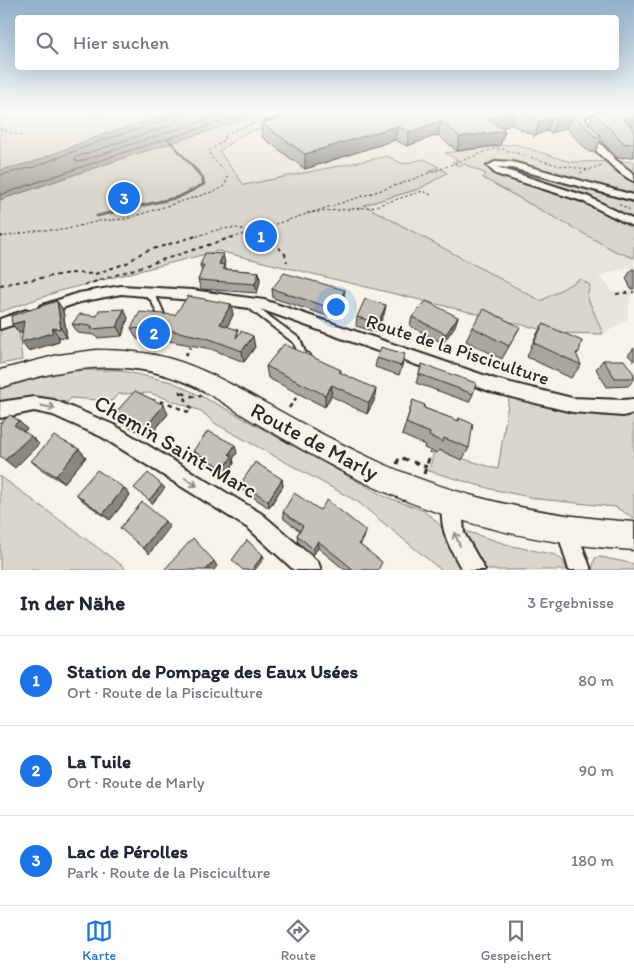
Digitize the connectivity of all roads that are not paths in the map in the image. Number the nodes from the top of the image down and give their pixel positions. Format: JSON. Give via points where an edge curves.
{"nodes":[{"id":1,"x":590,"y":139,"type":"edge"},
{"id":2,"x":634,"y":178,"type":"edge"},
{"id":3,"x":634,"y":198,"type":"edge"},
{"id":4,"x":634,"y":224,"type":"edge"},
{"id":5,"x":144,"y":292,"type":"junction"},
{"id":6,"x":245,"y":302,"type":"junction"},
{"id":7,"x":162,"y":317,"type":"edge"},
{"id":8,"x":0,"y":324,"type":"edge"},
{"id":9,"x":310,"y":358,"type":"edge"},
{"id":10,"x":0,"y":379,"type":"edge"},
{"id":11,"x":634,"y":406,"type":"edge"},
{"id":12,"x":0,"y":410,"type":"edge"},
{"id":13,"x":452,"y":504,"type":"junction"},
{"id":14,"x":567,"y":529,"type":"junction"},
{"id":15,"x":634,"y":536,"type":"edge"},
{"id":16,"x":310,"y":570,"type":"edge"},
{"id":17,"x":474,"y":570,"type":"edge"},
{"id":18,"x":580,"y":570,"type":"edge"}],
"edges":[{"from":1,"to":2,"type":"street","via":[[612,162]]},
{"from":3,"to":4,"type":"street","via":[[512,166],[491,166],[499,172],[592,202]]},
{"from":5,"to":6,"type":"street","name":"Route de la Pisciculture"},
{"from":5,"to":7,"type":"lane","via":[[154,299]]},
{"from":5,"to":8,"type":"street","name":"Route de la Pisciculture","via":[[121,290],[97,294]]},
{"from":6,"to":9,"type":"lane","name":"Route de la Pisciculture","via":[[297,341],[302,354]]},
{"from":6,"to":11,"type":"street","name":"Route de la Pisciculture","via":[[264,305],[495,386],[572,405]]},
{"from":10,"to":13,"type":"main road","name":"Route de Marly","via":[[75,360],[120,359],[158,364],[201,380],[342,458]]},
{"from":12,"to":16,"type":"street","name":"Chemin Saint-Marc","one_way":true,"via":[[34,404],[54,408],[108,431],[254,521]]},
{"from":13,"to":14,"type":"main road","name":"Route de Marly"},
{"from":17,"to":13,"type":"street","one_way":true,"via":[[454,535]]},
{"from":14,"to":15,"type":"main road","name":"Route de Marly"},
{"from":14,"to":18,"type":"street"}]}
